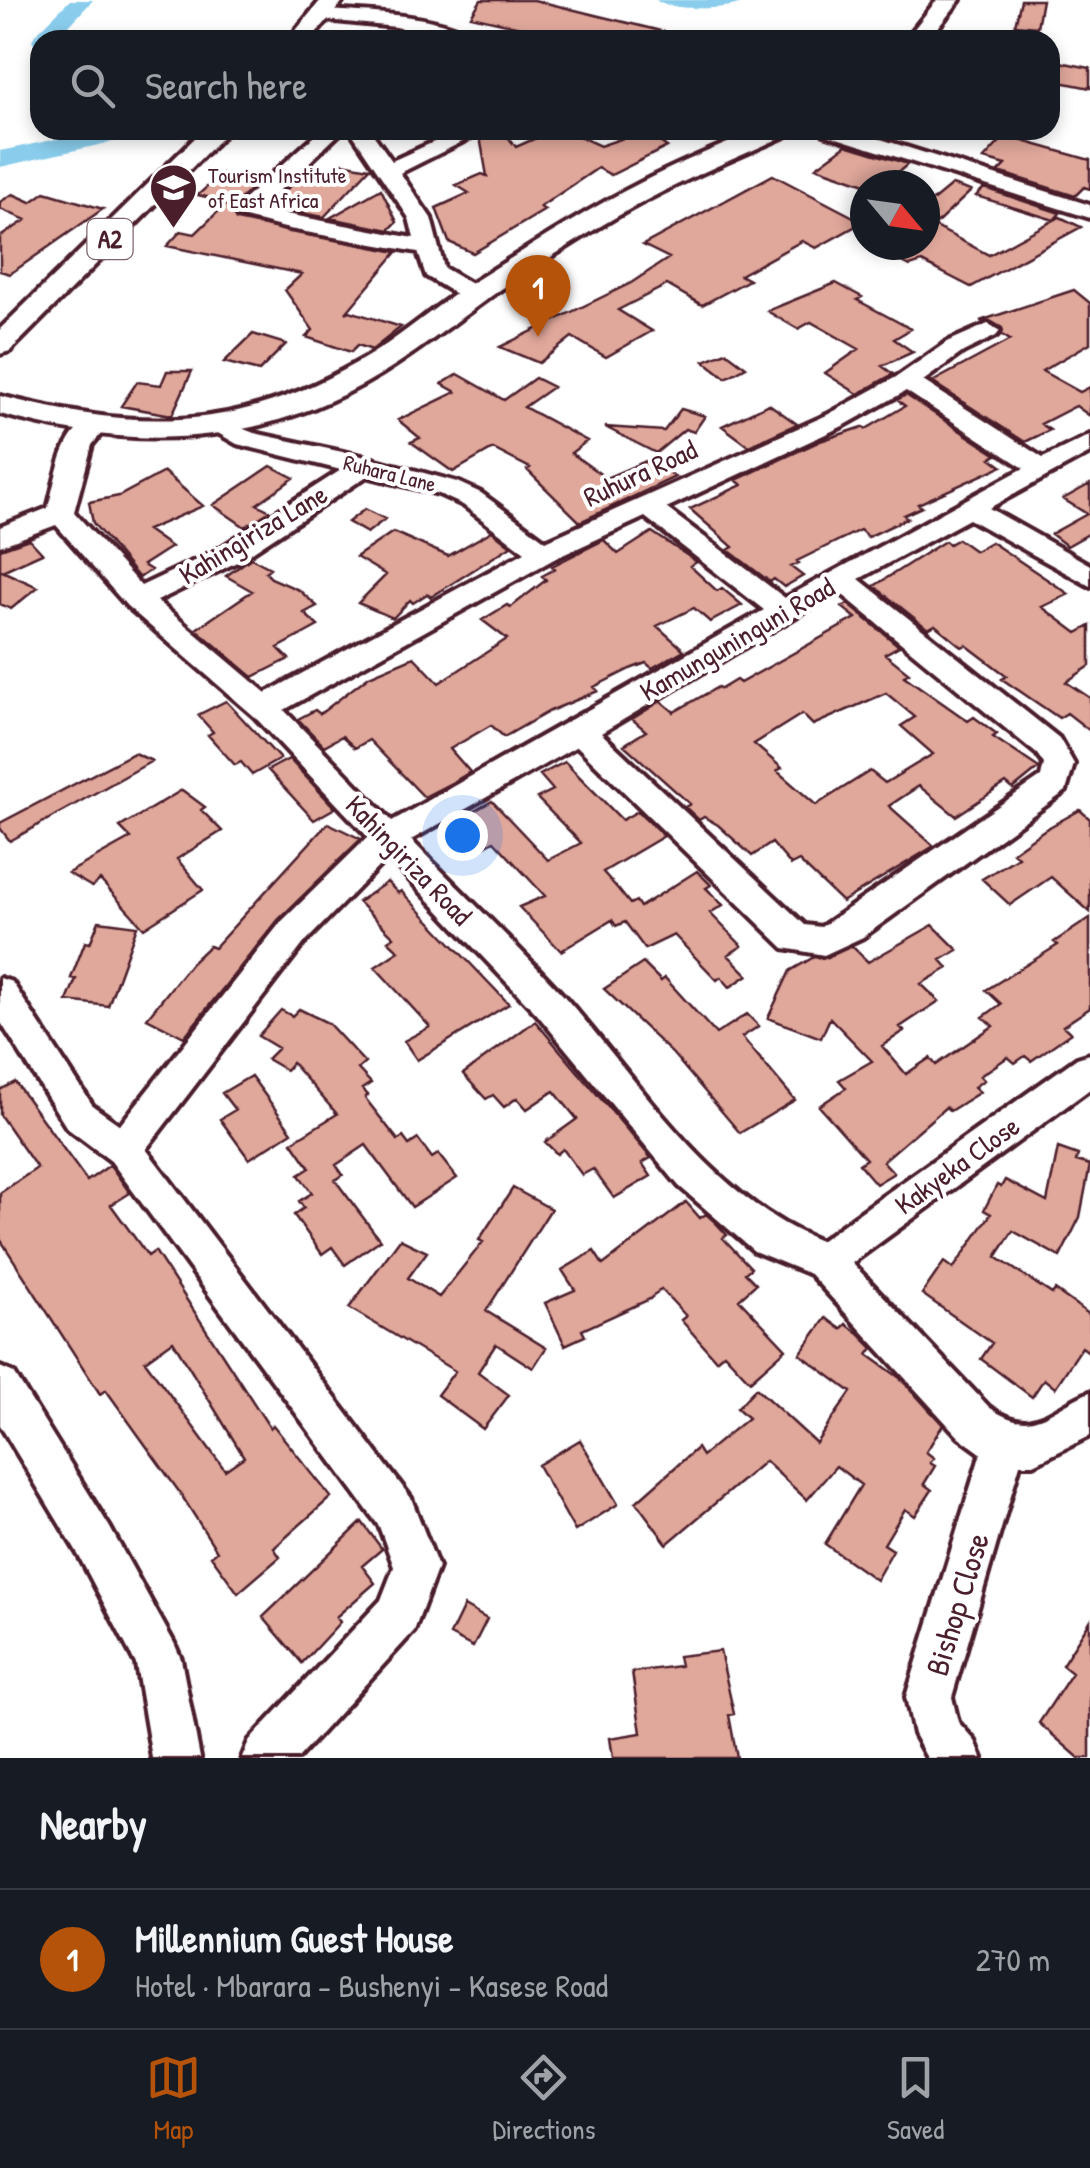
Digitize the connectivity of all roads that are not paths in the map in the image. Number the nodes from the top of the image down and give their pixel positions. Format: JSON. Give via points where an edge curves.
{"nodes":[{"id":1,"x":949,"y":0,"type":"edge"},
{"id":2,"x":327,"y":8,"type":"edge"},
{"id":3,"x":308,"y":30,"type":"edge"},
{"id":4,"x":441,"y":30,"type":"edge"},
{"id":5,"x":924,"y":30,"type":"edge"},
{"id":6,"x":207,"y":140,"type":"edge"},
{"id":7,"x":321,"y":140,"type":"edge"},
{"id":8,"x":367,"y":140,"type":"edge"},
{"id":9,"x":454,"y":140,"type":"edge"},
{"id":10,"x":756,"y":140,"type":"edge"},
{"id":11,"x":863,"y":140,"type":"edge"},
{"id":12,"x":387,"y":171,"type":"junction"},
{"id":13,"x":1090,"y":212,"type":"edge"},
{"id":14,"x":428,"y":247,"type":"junction"},
{"id":15,"x":472,"y":294,"type":"junction"},
{"id":16,"x":988,"y":331,"type":"dead end"},
{"id":17,"x":0,"y":345,"type":"edge"},
{"id":18,"x":907,"y":381,"type":"junction"},
{"id":19,"x":1,"y":409,"type":"edge"},
{"id":20,"x":225,"y":431,"type":"junction"},
{"id":21,"x":89,"y":432,"type":"junction"},
{"id":22,"x":1090,"y":443,"type":"edge"},
{"id":23,"x":366,"y":466,"type":"junction"},
{"id":24,"x":1041,"y":468,"type":"junction"},
{"id":25,"x":647,"y":506,"type":"junction"},
{"id":26,"x":969,"y":508,"type":"junction"},
{"id":27,"x":60,"y":514,"type":"junction"},
{"id":28,"x":0,"y":536,"type":"edge"},
{"id":29,"x":544,"y":553,"type":"junction"},
{"id":30,"x":840,"y":578,"type":"junction"},
{"id":31,"x":1090,"y":578,"type":"edge"},
{"id":32,"x":137,"y":599,"type":"junction"},
{"id":33,"x":782,"y":610,"type":"junction"},
{"id":34,"x":264,"y":708,"type":"junction"},
{"id":35,"x":580,"y":731,"type":"junction"},
{"id":36,"x":386,"y":839,"type":"junction"},
{"id":37,"x":0,"y":992,"type":"edge"},
{"id":38,"x":1090,"y":1069,"type":"edge"},
{"id":39,"x":124,"y":1149,"type":"junction"},
{"id":40,"x":824,"y":1262,"type":"junction"},
{"id":41,"x":0,"y":1387,"type":"edge"},
{"id":42,"x":1090,"y":1414,"type":"edge"},
{"id":43,"x":1005,"y":1444,"type":"junction"},
{"id":44,"x":176,"y":1758,"type":"edge"},
{"id":45,"x":266,"y":1758,"type":"edge"},
{"id":46,"x":958,"y":1758,"type":"edge"}],
"edges":[{"from":1,"to":5,"type":"main road"},
{"from":2,"to":3,"type":"main road"},
{"from":2,"to":4,"type":"street"},
{"from":6,"to":17,"type":"main road","number":"A2"},
{"from":7,"to":14,"type":"street","via":[[246,210]]},
{"from":8,"to":12,"type":"street"},
{"from":9,"to":12,"type":"street"},
{"from":10,"to":15,"type":"main road","via":[[634,196]]},
{"from":11,"to":13,"type":"street"},
{"from":12,"to":14,"type":"street","via":[[420,218]]},
{"from":14,"to":15,"type":"street","via":[[434,271]]},
{"from":15,"to":20,"type":"main road","via":[[365,379],[302,410]]},
{"from":16,"to":18,"type":"street","name":"Ruhura Road"},
{"from":18,"to":24,"type":"street"},
{"from":18,"to":25,"type":"street","name":"Ruhura Road"},
{"from":19,"to":21,"type":"main road"},
{"from":20,"to":21,"type":"main road","via":[[112,438]]},
{"from":20,"to":23,"type":"street","name":"Ruhara Lane"},
{"from":21,"to":27,"type":"street"},
{"from":22,"to":24,"type":"street","name":"Kamunguninguni Road"},
{"from":23,"to":29,"type":"street","name":"Ruhara Lane","via":[[472,499]]},
{"from":23,"to":32,"type":"street","name":"Kahingiriza Lane","via":[[227,556]]},
{"from":24,"to":26,"type":"street","name":"Kamunguninguni Road"},
{"from":25,"to":29,"type":"street","name":"Ruhura Road"},
{"from":25,"to":33,"type":"street"},
{"from":26,"to":30,"type":"street","name":"Kamunguninguni Road"},
{"from":26,"to":31,"type":"street"},
{"from":27,"to":28,"type":"street"},
{"from":27,"to":32,"type":"street","name":"Kahingiriza Road"},
{"from":29,"to":34,"type":"street","name":"Ruhura Road"},
{"from":30,"to":33,"type":"street","name":"Kamunguninguni Road"},
{"from":30,"to":35,"type":"street","via":[[1048,746],[1060,764],[1055,782],[851,927],[824,941],[796,938]]},
{"from":32,"to":34,"type":"street","name":"Kahingiriza Road"},
{"from":33,"to":35,"type":"street","name":"Kamunguninguni Road"},
{"from":34,"to":36,"type":"street","name":"Kahingiriza Road"},
{"from":35,"to":36,"type":"street","name":"Kamunguninguni Road"},
{"from":36,"to":39,"type":"street","name":"Kamunguninguni Road","via":[[293,932]]},
{"from":36,"to":40,"type":"street","name":"Kahingiriza Road","via":[[549,1004],[692,1174],[768,1238]]},
{"from":37,"to":39,"type":"street","via":[[80,1116]]},
{"from":38,"to":40,"type":"street","name":"Kakyeka Close"},
{"from":39,"to":45,"type":"street","via":[[396,1513],[416,1567],[398,1615]]},
{"from":40,"to":43,"type":"street","via":[[974,1422]]},
{"from":41,"to":44,"type":"street","via":[[158,1659]]},
{"from":42,"to":43,"type":"street","via":[[1034,1443]]},
{"from":43,"to":46,"type":"street","name":"Bishop Close","via":[[929,1697],[936,1734]]}]}
